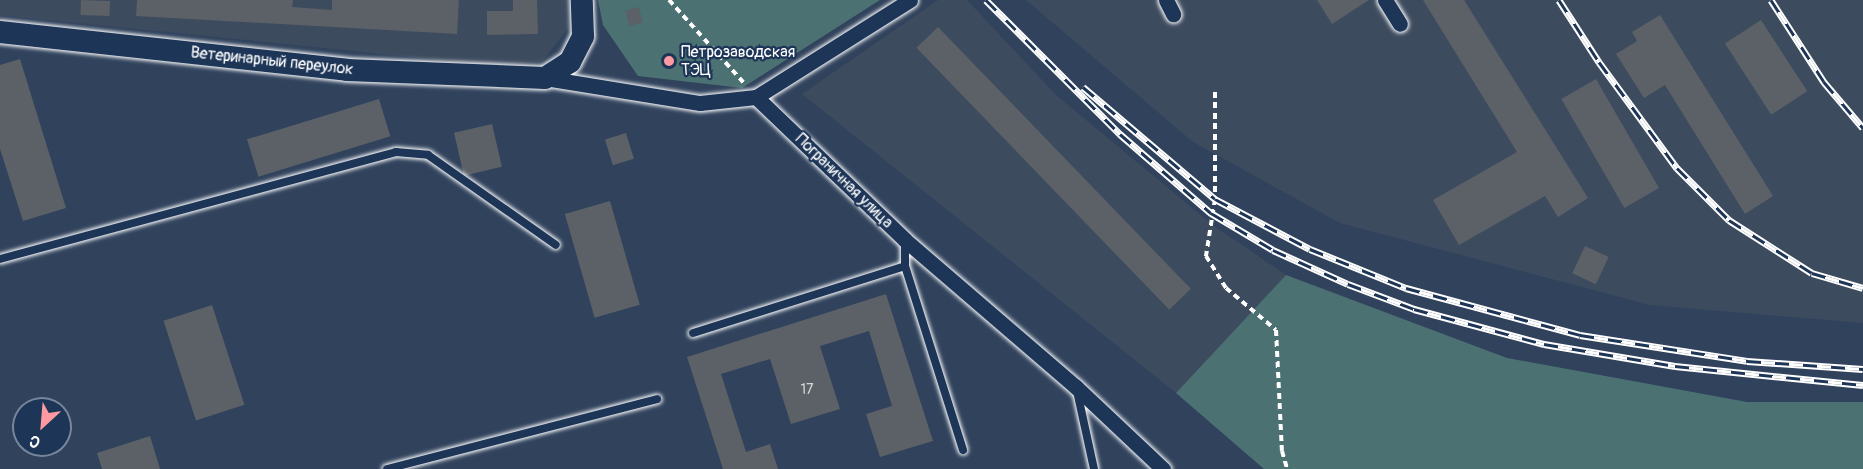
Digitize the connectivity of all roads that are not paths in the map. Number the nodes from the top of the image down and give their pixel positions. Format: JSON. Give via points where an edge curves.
{"nodes":[{"id":1,"x":582,"y":0,"type":"edge"},
{"id":2,"x":910,"y":0,"type":"edge"},
{"id":3,"x":1166,"y":0,"type":"edge"},
{"id":4,"x":1385,"y":0,"type":"edge"},
{"id":5,"x":1173,"y":14,"type":"dead end"},
{"id":6,"x":1400,"y":24,"type":"dead end"},
{"id":7,"x":0,"y":32,"type":"edge"},
{"id":8,"x":545,"y":78,"type":"junction"},
{"id":9,"x":756,"y":97,"type":"junction"},
{"id":10,"x":905,"y":240,"type":"junction"},
{"id":11,"x":556,"y":245,"type":"dead end"},
{"id":12,"x":0,"y":260,"type":"edge"},
{"id":13,"x":905,"y":266,"type":"junction"},
{"id":14,"x":693,"y":333,"type":"dead end"},
{"id":15,"x":1076,"y":387,"type":"junction"},
{"id":16,"x":657,"y":399,"type":"dead end"},
{"id":17,"x":963,"y":450,"type":"dead end"},
{"id":18,"x":387,"y":469,"type":"edge"},
{"id":19,"x":1094,"y":469,"type":"edge"},
{"id":20,"x":1163,"y":469,"type":"edge"}],
"edges":[{"from":1,"to":8,"type":"main road","via":[[583,36],[570,62]]},
{"from":2,"to":9,"type":"street"},
{"from":3,"to":5,"type":"street"},
{"from":4,"to":6,"type":"street"},
{"from":7,"to":8,"type":"main road","name":"Ветеринарный переулок","via":[[347,70]]},
{"from":8,"to":9,"type":"street","via":[[700,103]]},
{"from":9,"to":10,"type":"street","name":"Пограничная улица"},
{"from":10,"to":13,"type":"lane"},
{"from":10,"to":15,"type":"street","name":"Пограничная улица"},
{"from":11,"to":12,"type":"lane","via":[[428,155],[396,152]]},
{"from":13,"to":14,"type":"lane"},
{"from":13,"to":17,"type":"lane"},
{"from":15,"to":19,"type":"lane"},
{"from":15,"to":20,"type":"street","name":"Пограничная улица"},
{"from":16,"to":18,"type":"lane"}]}
